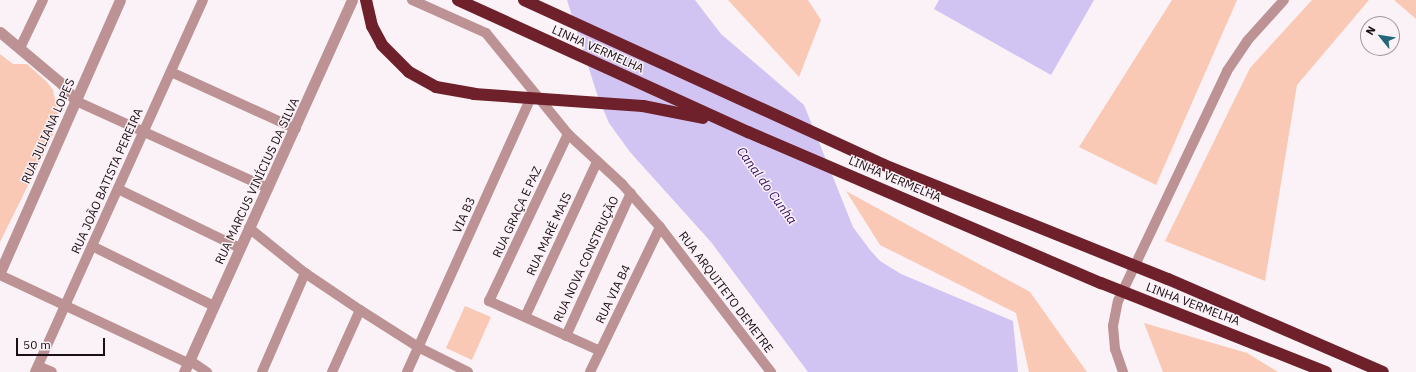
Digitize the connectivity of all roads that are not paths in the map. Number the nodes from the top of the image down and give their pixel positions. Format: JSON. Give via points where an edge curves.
{"nodes":[{"id":1,"x":43,"y":0,"type":"edge"},
{"id":2,"x":120,"y":0,"type":"edge"},
{"id":3,"x":203,"y":0,"type":"edge"},
{"id":4,"x":352,"y":0,"type":"edge"},
{"id":5,"x":366,"y":0,"type":"edge"},
{"id":6,"x":412,"y":0,"type":"edge"},
{"id":7,"x":458,"y":0,"type":"edge"},
{"id":8,"x":524,"y":0,"type":"edge"},
{"id":9,"x":1284,"y":0,"type":"edge"},
{"id":10,"x":0,"y":32,"type":"edge"},
{"id":11,"x":20,"y":48,"type":"junction"},
{"id":12,"x":171,"y":72,"type":"junction"},
{"id":13,"x":533,"y":93,"type":"junction"},
{"id":14,"x":76,"y":101,"type":"junction"},
{"id":15,"x":296,"y":129,"type":"junction"},
{"id":16,"x":145,"y":130,"type":"junction"},
{"id":17,"x":748,"y":132,"type":"junction"},
{"id":18,"x":568,"y":134,"type":"junction"},
{"id":19,"x":598,"y":162,"type":"junction"},
{"id":20,"x":268,"y":188,"type":"junction"},
{"id":21,"x":118,"y":189,"type":"junction"},
{"id":22,"x":631,"y":194,"type":"junction"},
{"id":23,"x":660,"y":227,"type":"junction"},
{"id":24,"x":248,"y":228,"type":"junction"},
{"id":25,"x":92,"y":246,"type":"junction"},
{"id":26,"x":240,"y":248,"type":"junction"},
{"id":27,"x":0,"y":272,"type":"edge"},
{"id":28,"x":305,"y":273,"type":"junction"},
{"id":29,"x":0,"y":275,"type":"edge"},
{"id":30,"x":65,"y":305,"type":"junction"},
{"id":31,"x":214,"y":306,"type":"junction"},
{"id":32,"x":360,"y":310,"type":"junction"},
{"id":33,"x":525,"y":317,"type":"junction"},
{"id":34,"x":566,"y":336,"type":"junction"},
{"id":35,"x":418,"y":347,"type":"junction"},
{"id":36,"x":600,"y":351,"type":"junction"},
{"id":37,"x":187,"y":365,"type":"edge"},
{"id":38,"x":37,"y":369,"type":"edge"},
{"id":39,"x":52,"y":372,"type":"edge"},
{"id":40,"x":207,"y":372,"type":"edge"},
{"id":41,"x":262,"y":372,"type":"edge"},
{"id":42,"x":332,"y":372,"type":"edge"},
{"id":43,"x":407,"y":372,"type":"edge"},
{"id":44,"x":468,"y":372,"type":"edge"},
{"id":45,"x":590,"y":372,"type":"edge"},
{"id":46,"x":771,"y":372,"type":"edge"},
{"id":47,"x":1123,"y":372,"type":"edge"},
{"id":48,"x":1326,"y":372,"type":"edge"},
{"id":49,"x":1383,"y":372,"type":"edge"}],
"edges":[{"from":1,"to":11,"type":"street"},
{"from":2,"to":14,"type":"street","name":"RUA JULIANA LOPES"},
{"from":3,"to":12,"type":"street","name":"RUA JOÃO BATISTA PEREIRA"},
{"from":4,"to":15,"type":"street","name":"RUA MARCUS VINÍCIUS DA SILVA"},
{"from":5,"to":17,"type":"highway","via":[[372,26],[382,45],[409,72],[436,87],[474,94],[659,108]]},
{"from":6,"to":13,"type":"street","name":"RUA ARQUITETO DEMETRE","via":[[486,33]]},
{"from":7,"to":17,"type":"highway","name":"LINHA VERMELHA"},
{"from":8,"to":49,"type":"highway","name":"LINHA VERMELHA","via":[[884,165],[1168,278]]},
{"from":9,"to":47,"type":"street","via":[[1247,40],[1227,71],[1118,301],[1113,326],[1115,348]]},
{"from":10,"to":11,"type":"street"},
{"from":11,"to":14,"type":"street","via":[[62,84]]},
{"from":12,"to":15,"type":"street"},
{"from":12,"to":16,"type":"street","name":"RUA JOÃO BATISTA PEREIRA"},
{"from":13,"to":18,"type":"street","name":"RUA ARQUITETO DEMETRE"},
{"from":13,"to":35,"type":"street","name":"VIA B3"},
{"from":14,"to":16,"type":"street"},
{"from":14,"to":27,"type":"street","name":"RUA JULIANA LOPES"},
{"from":15,"to":20,"type":"street","name":"RUA MARCUS VINÍCIUS DA SILVA"},
{"from":16,"to":20,"type":"street"},
{"from":16,"to":21,"type":"street","name":"RUA JOÃO BATISTA PEREIRA"},
{"from":17,"to":48,"type":"highway","name":"LINHA VERMELHA","via":[[1101,283]]},
{"from":18,"to":19,"type":"street","name":"RUA ARQUITETO DEMETRE"},
{"from":18,"to":33,"type":"street","name":"RUA GRAÇA E PAZ","via":[[489,301]]},
{"from":19,"to":22,"type":"street","name":"RUA ARQUITETO DEMETRE"},
{"from":19,"to":33,"type":"street","name":"RUA MARÉ MAIS"},
{"from":20,"to":24,"type":"street","name":"RUA MARCUS VINÍCIUS DA SILVA"},
{"from":21,"to":25,"type":"street","name":"RUA JOÃO BATISTA PEREIRA"},
{"from":21,"to":26,"type":"street"},
{"from":22,"to":23,"type":"street","name":"RUA ARQUITETO DEMETRE"},
{"from":22,"to":34,"type":"street","name":"RUA NOVA CONSTRUÇÃO"},
{"from":23,"to":36,"type":"street","name":"RUA VIA B4"},
{"from":23,"to":46,"type":"street","name":"RUA ARQUITETO DEMETRE"},
{"from":24,"to":26,"type":"street","name":"RUA MARCUS VINÍCIUS DA SILVA"},
{"from":24,"to":28,"type":"street"},
{"from":25,"to":30,"type":"street","name":"RUA JOÃO BATISTA PEREIRA"},
{"from":25,"to":31,"type":"street"},
{"from":26,"to":31,"type":"street","name":"RUA MARCUS VINÍCIUS DA SILVA"},
{"from":28,"to":32,"type":"street"},
{"from":28,"to":41,"type":"street"},
{"from":29,"to":30,"type":"street"},
{"from":30,"to":37,"type":"street"},
{"from":30,"to":38,"type":"street","name":"RUA JOÃO BATISTA PEREIRA"},
{"from":31,"to":37,"type":"street","name":"RUA MARCUS VINÍCIUS DA SILVA"},
{"from":32,"to":35,"type":"street"},
{"from":32,"to":42,"type":"street"},
{"from":33,"to":34,"type":"street"},
{"from":34,"to":36,"type":"street"},
{"from":35,"to":43,"type":"street","name":"VIA B3"},
{"from":35,"to":44,"type":"street"},
{"from":36,"to":45,"type":"street","name":"RUA VIA B4"},
{"from":37,"to":40,"type":"street"},
{"from":38,"to":39,"type":"street"}]}
